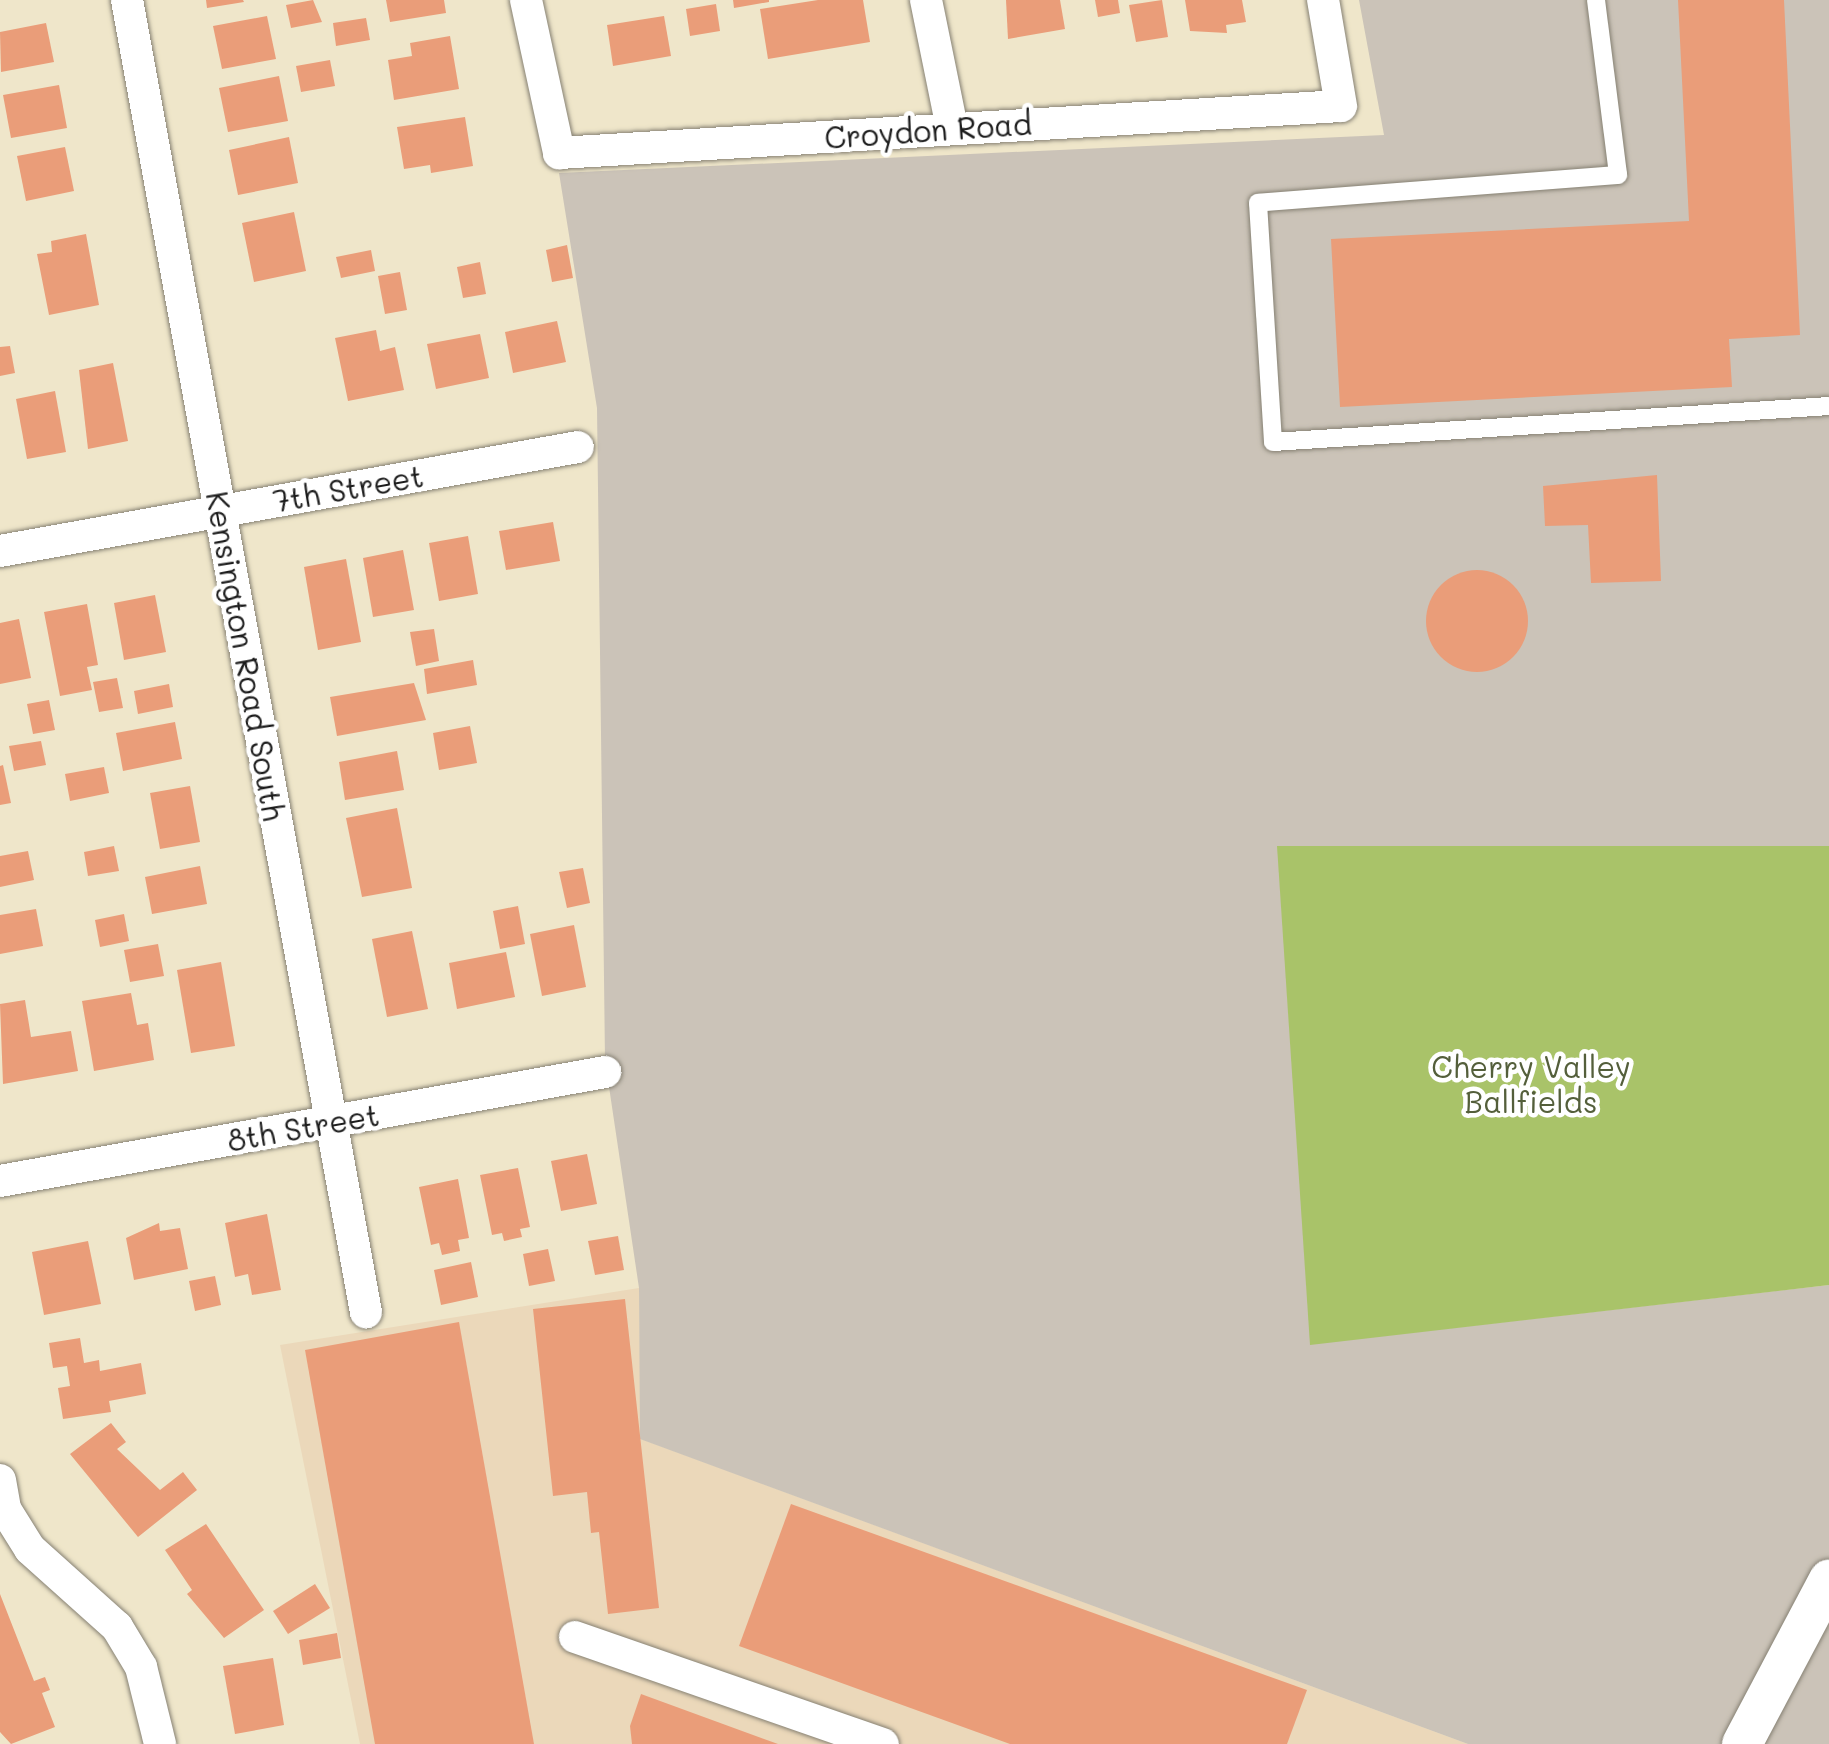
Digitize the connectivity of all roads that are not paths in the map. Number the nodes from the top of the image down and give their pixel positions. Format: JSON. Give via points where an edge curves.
{"nodes":[{"id":1,"x":127,"y":0,"type":"edge"},
{"id":2,"x":526,"y":0,"type":"edge"},
{"id":3,"x":926,"y":0,"type":"edge"},
{"id":4,"x":1324,"y":0,"type":"edge"},
{"id":5,"x":1596,"y":0,"type":"edge"},
{"id":6,"x":952,"y":128,"type":"junction"},
{"id":7,"x":1829,"y":406,"type":"edge"},
{"id":8,"x":578,"y":447,"type":"dead end"},
{"id":9,"x":219,"y":511,"type":"junction"},
{"id":10,"x":0,"y":551,"type":"edge"},
{"id":11,"x":605,"y":1072,"type":"dead end"},
{"id":12,"x":331,"y":1122,"type":"junction"},
{"id":13,"x":0,"y":1181,"type":"edge"},
{"id":14,"x":366,"y":1312,"type":"dead end"},
{"id":15,"x":0,"y":1480,"type":"edge"},
{"id":16,"x":1829,"y":1580,"type":"edge"},
{"id":17,"x":576,"y":1637,"type":"dead end"},
{"id":18,"x":160,"y":1744,"type":"edge"},
{"id":19,"x":883,"y":1744,"type":"edge"},
{"id":20,"x":1742,"y":1744,"type":"edge"}],
"edges":[{"from":1,"to":9,"type":"street","name":"Kensington Road South"},
{"from":2,"to":6,"type":"street","name":"Croydon Road","via":[[558,154]]},
{"from":3,"to":6,"type":"street"},
{"from":4,"to":6,"type":"street","name":"Croydon Road","via":[[1341,106]]},
{"from":5,"to":7,"type":"lane","via":[[1618,175],[1258,203],[1273,442]]},
{"from":8,"to":9,"type":"street","name":"7th Street"},
{"from":9,"to":10,"type":"street","name":"7th Street"},
{"from":9,"to":12,"type":"street","name":"Kensington Road South"},
{"from":11,"to":12,"type":"street","name":"8th Street"},
{"from":12,"to":13,"type":"street","name":"8th Street"},
{"from":12,"to":14,"type":"street","name":"Kensington Road South"},
{"from":15,"to":18,"type":"street","via":[[6,1509],[30,1549],[116,1627],[133,1654]]},
{"from":16,"to":20,"type":"street"},
{"from":17,"to":19,"type":"street"}]}
